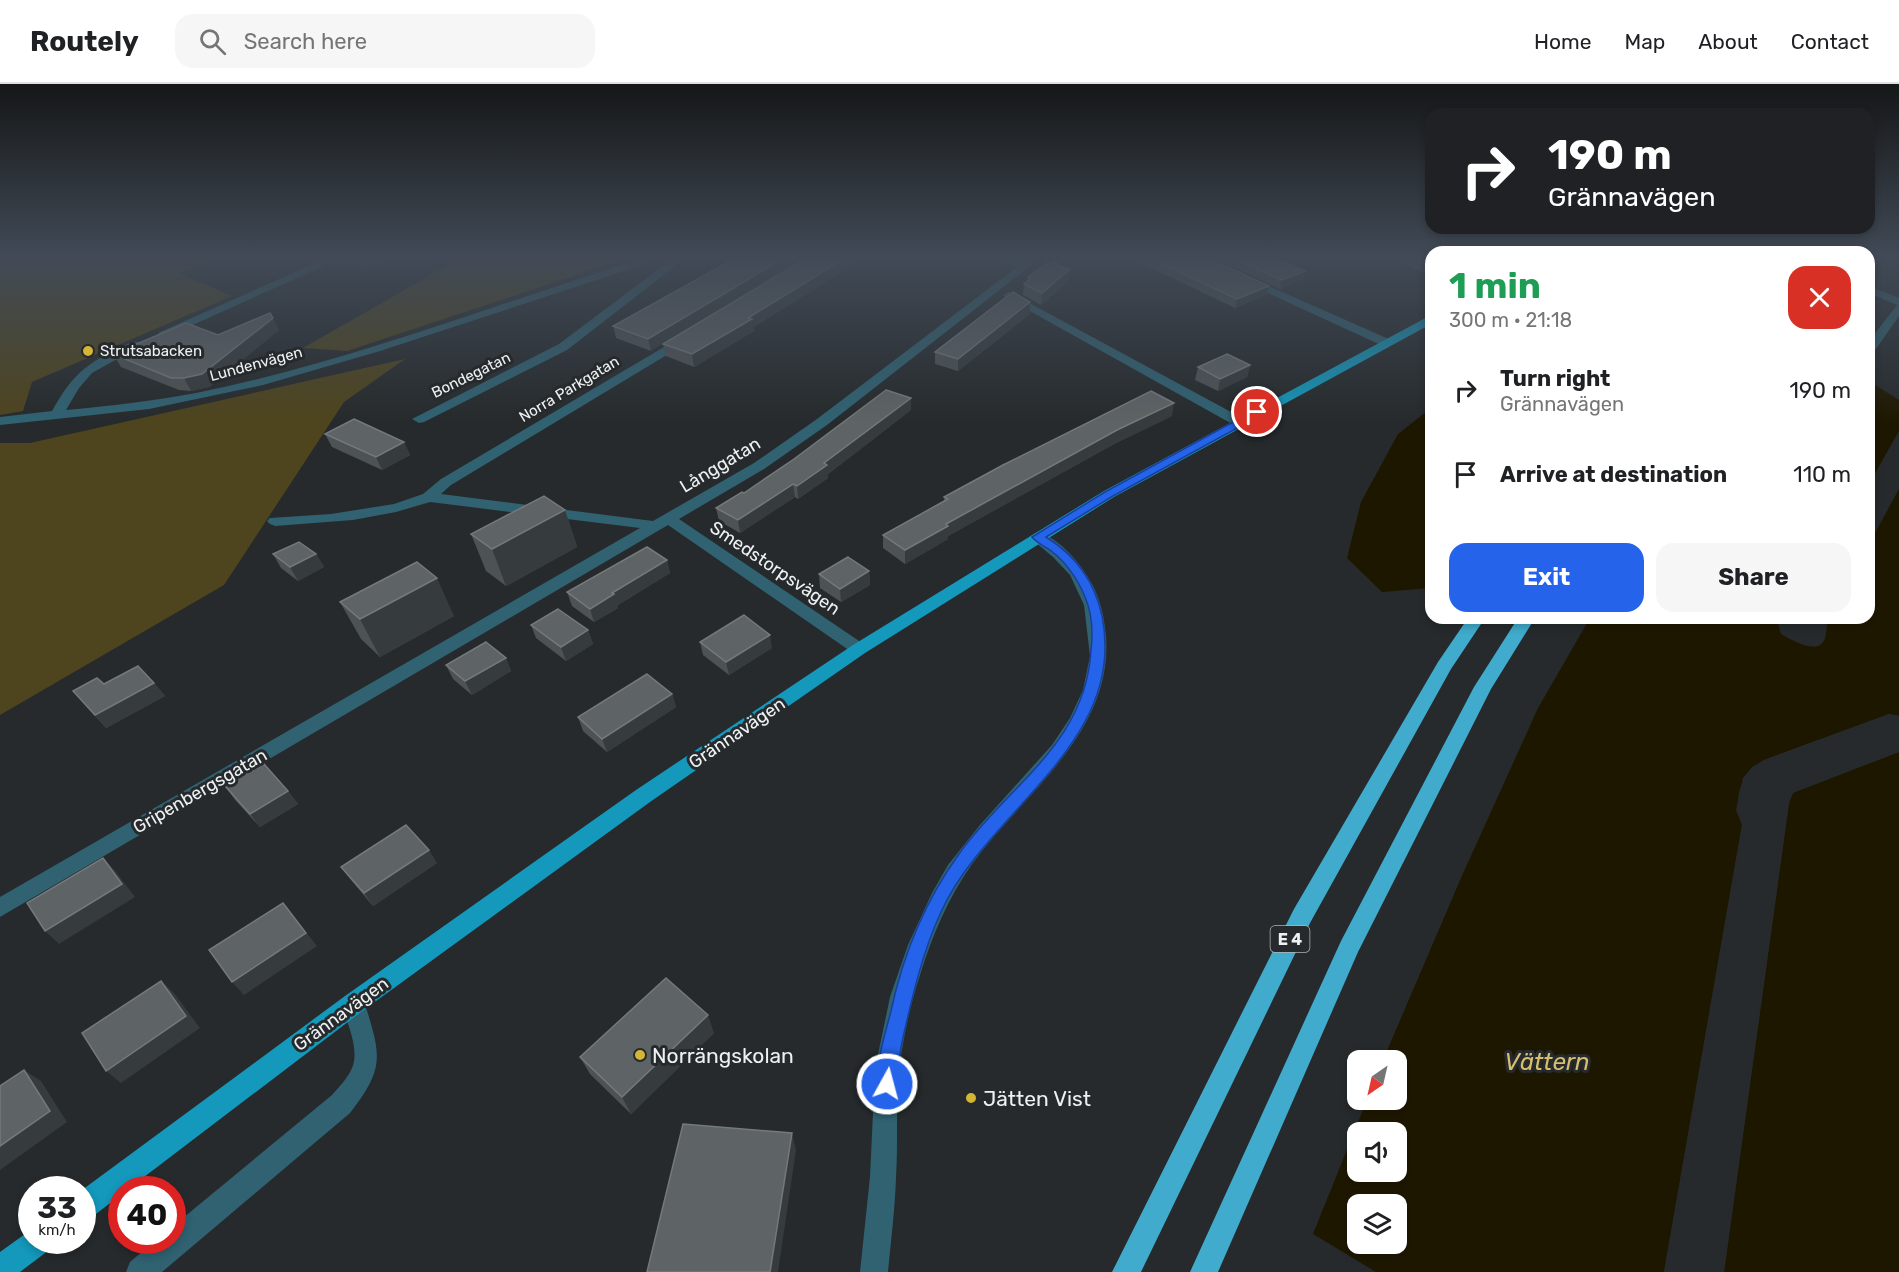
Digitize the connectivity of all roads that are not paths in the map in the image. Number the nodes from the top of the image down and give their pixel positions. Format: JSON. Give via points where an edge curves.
{"nodes":[{"id":1,"x":215,"y":311,"type":"edge"},
{"id":2,"x":487,"y":311,"type":"edge"},
{"id":3,"x":610,"y":311,"type":"edge"},
{"id":4,"x":966,"y":311,"type":"edge"},
{"id":5,"x":1039,"y":311,"type":"edge"},
{"id":6,"x":1317,"y":311,"type":"edge"},
{"id":7,"x":1897,"y":311,"type":"edge"},
{"id":8,"x":1425,"y":322,"type":"edge"},
{"id":9,"x":701,"y":329,"type":"edge"},
{"id":10,"x":1875,"y":342,"type":"edge"},
{"id":11,"x":1387,"y":343,"type":"junction"},
{"id":12,"x":57,"y":414,"type":"junction"},
{"id":13,"x":419,"y":419,"type":"dead end"},
{"id":14,"x":0,"y":421,"type":"edge"},
{"id":15,"x":1239,"y":422,"type":"junction"},
{"id":16,"x":429,"y":497,"type":"junction"},
{"id":17,"x":275,"y":521,"type":"dead end"},
{"id":18,"x":663,"y":522,"type":"junction"},
{"id":19,"x":1038,"y":537,"type":"junction"},
{"id":20,"x":1473,"y":624,"type":"edge"},
{"id":21,"x":1523,"y":624,"type":"edge"},
{"id":22,"x":859,"y":650,"type":"junction"},
{"id":23,"x":400,"y":675,"type":"joint"},
{"id":24,"x":0,"y":908,"type":"edge"},
{"id":25,"x":353,"y":1004,"type":"junction"},
{"id":26,"x":96,"y":1197,"type":"edge"},
{"id":27,"x":21,"y":1254,"type":"edge"},
{"id":28,"x":0,"y":1270,"type":"edge"},
{"id":29,"x":140,"y":1272,"type":"edge"},
{"id":30,"x":873,"y":1272,"type":"edge"},
{"id":31,"x":1126,"y":1272,"type":"edge"},
{"id":32,"x":1204,"y":1272,"type":"edge"}],
"edges":[{"from":1,"to":12,"type":"street","via":[[84,371]]},
{"from":2,"to":12,"type":"street","name":"Lundenvägen","via":[[365,352],[199,396]]},
{"from":3,"to":13,"type":"street","name":"Bondegatan","via":[[563,347]]},
{"from":4,"to":18,"type":"street","name":"Långgatan","via":[[759,466]]},
{"from":5,"to":15,"type":"street"},
{"from":6,"to":11,"type":"street"},
{"from":7,"to":10,"type":"street"},
{"from":8,"to":11,"type":"main road","name":"Grännavägen"},
{"from":9,"to":16,"type":"street","name":"Norra Parkgatan","via":[[446,482]]},
{"from":11,"to":15,"type":"main road","name":"Grännavägen"},
{"from":12,"to":14,"type":"street","name":"Lundenvägen"},
{"from":15,"to":19,"type":"main road","name":"Grännavägen"},
{"from":16,"to":17,"type":"street","via":[[400,507],[298,522]]},
{"from":16,"to":18,"type":"street","name":"Smedstorpsvägen"},
{"from":18,"to":22,"type":"street","name":"Smedstorpsvägen"},
{"from":18,"to":23,"type":"street","name":"Långgatan"},
{"from":19,"to":22,"type":"main road","name":"Grännavägen"},
{"from":19,"to":30,"type":"street","via":[[1077,569],[1092,598],[1099,633],[1097,670],[1088,701],[1068,740],[965,858],[934,908],[911,968],[887,1068],[883,1179]]},
{"from":20,"to":31,"type":"highway","number":"E 4","via":[[1444,666],[1302,916]]},
{"from":21,"to":32,"type":"highway","via":[[1483,687],[1349,948]]},
{"from":22,"to":25,"type":"main road","name":"Grännavägen","via":[[644,796]]},
{"from":23,"to":24,"type":"street","name":"Gripenbergsgatan"},
{"from":25,"to":26,"type":"main road","name":"Grännavägen"},
{"from":25,"to":29,"type":"street","via":[[369,1056],[361,1081],[341,1104]]},
{"from":27,"to":28,"type":"main road"}]}
